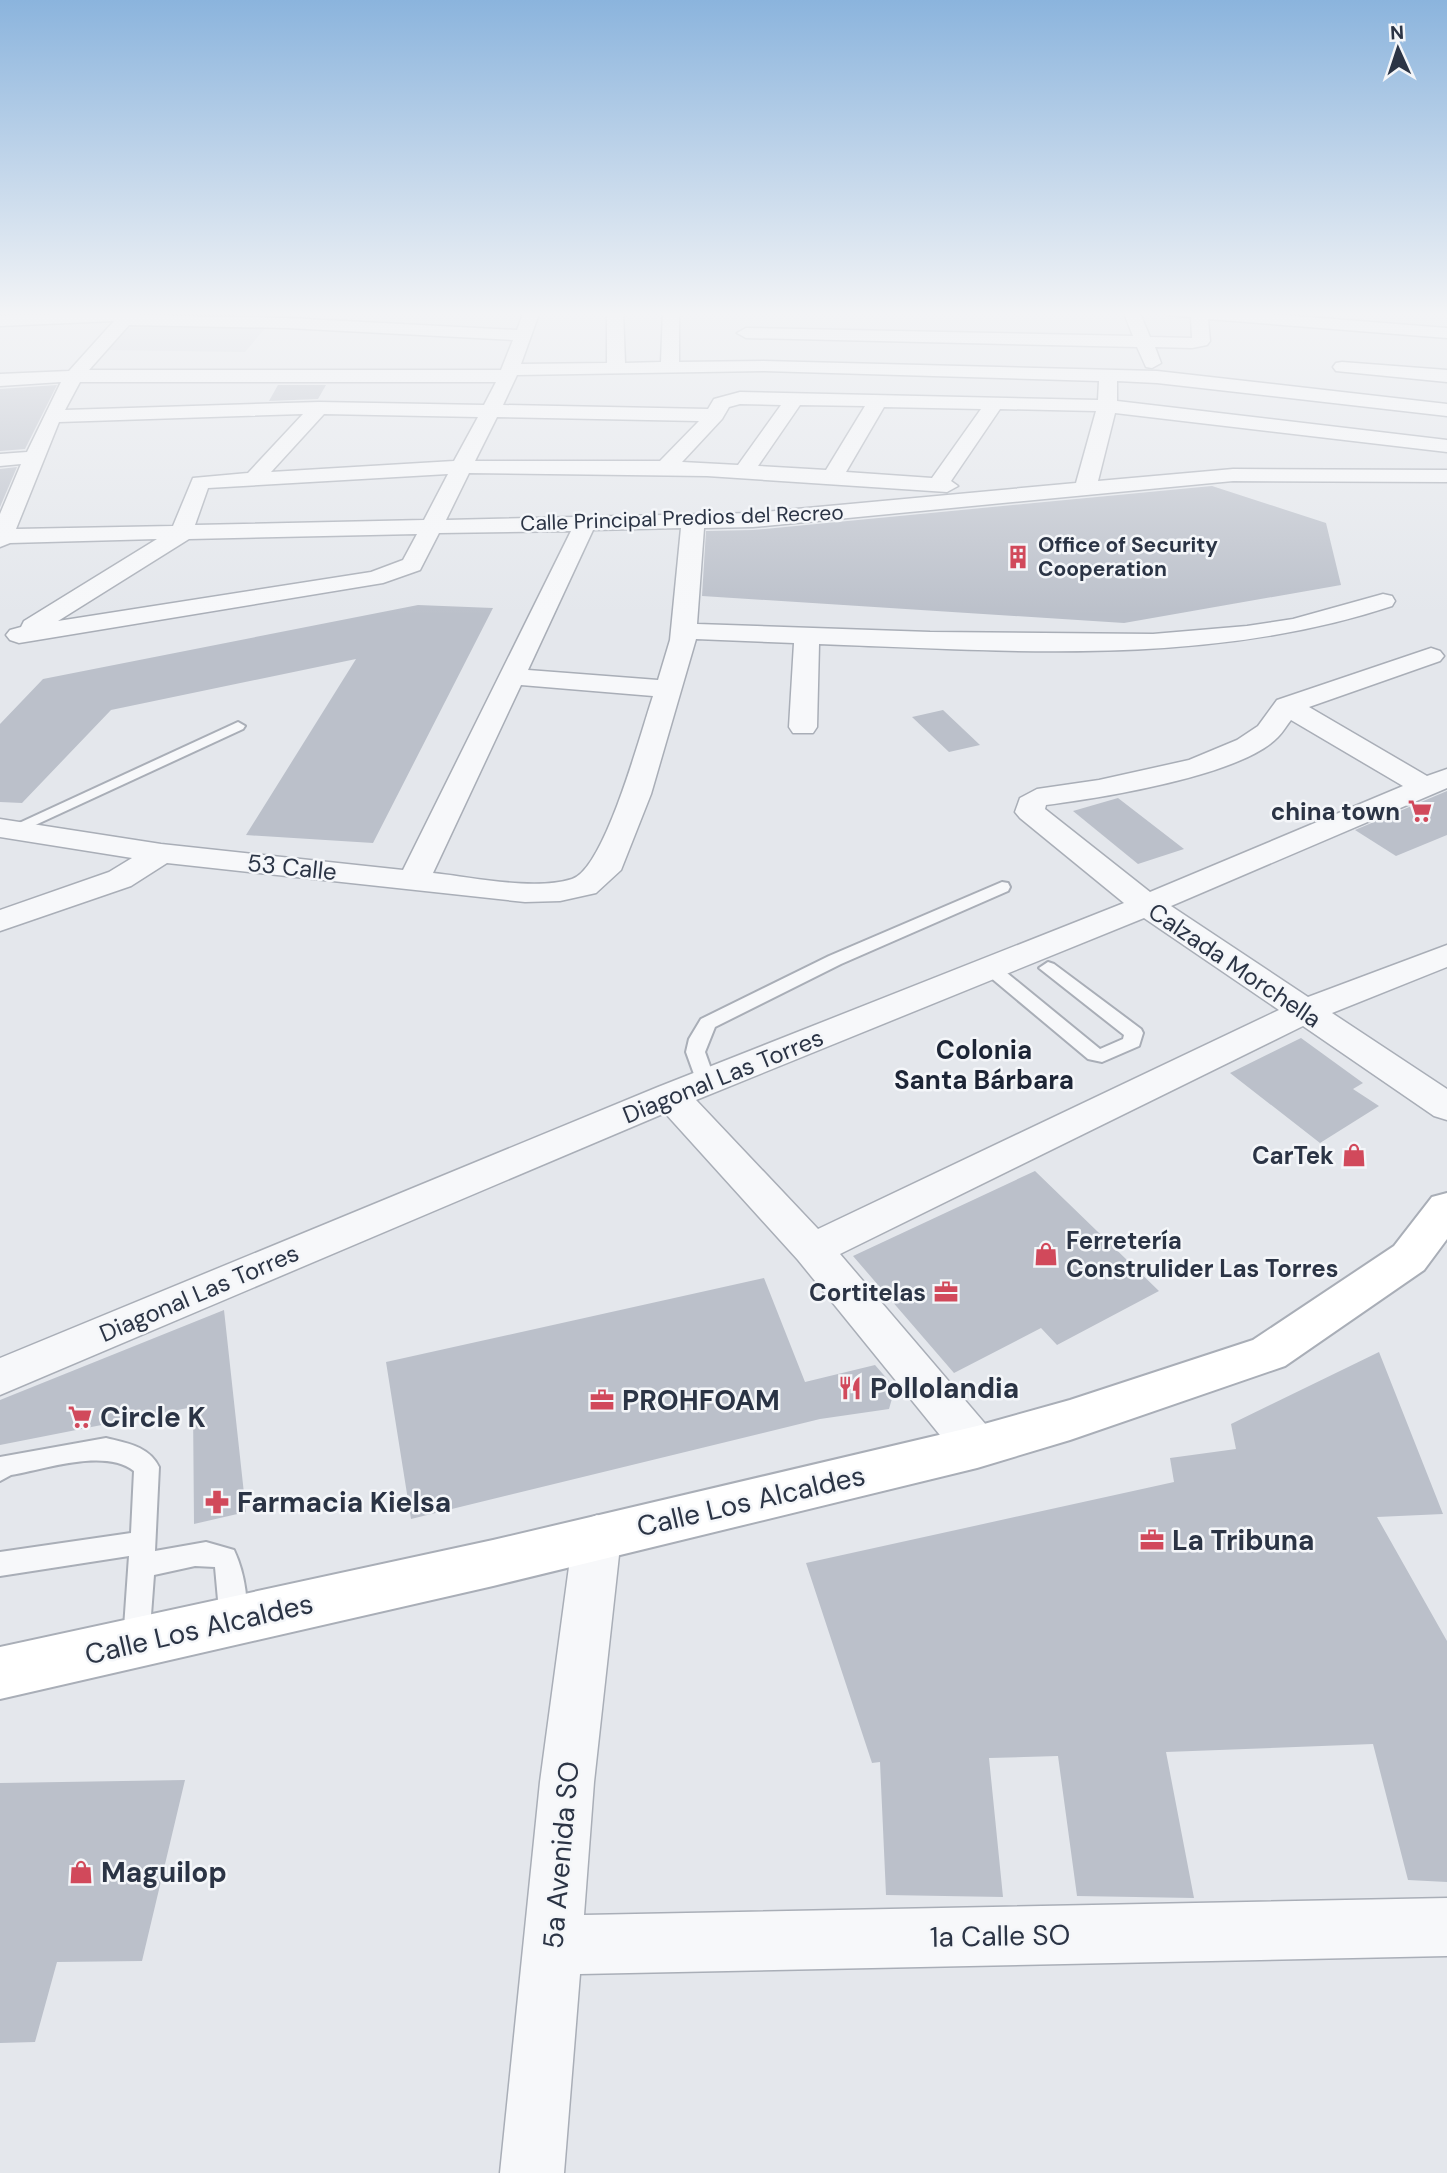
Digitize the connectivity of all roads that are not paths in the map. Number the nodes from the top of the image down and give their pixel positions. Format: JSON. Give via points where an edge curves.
{"nodes":[{"id":1,"x":54,"y":412,"type":"edge"},
{"id":2,"x":172,"y":412,"type":"edge"},
{"id":3,"x":315,"y":412,"type":"edge"},
{"id":4,"x":489,"y":412,"type":"edge"},
{"id":5,"x":520,"y":412,"type":"edge"},
{"id":6,"x":785,"y":412,"type":"edge"},
{"id":7,"x":876,"y":412,"type":"edge"},
{"id":8,"x":988,"y":412,"type":"edge"},
{"id":9,"x":1106,"y":412,"type":"edge"},
{"id":10,"x":1161,"y":412,"type":"edge"},
{"id":11,"x":1264,"y":412,"type":"edge"},
{"id":12,"x":715,"y":415,"type":"joint"},
{"id":13,"x":52,"y":416,"type":"junction"},
{"id":14,"x":1256,"y":422,"type":"junction"},
{"id":15,"x":1447,"y":446,"type":"edge"},
{"id":16,"x":36,"y":457,"type":"junction"},
{"id":17,"x":1235,"y":458,"type":"junction"},
{"id":18,"x":0,"y":460,"type":"edge"},
{"id":19,"x":464,"y":467,"type":"junction"},
{"id":20,"x":667,"y":467,"type":"junction"},
{"id":21,"x":743,"y":472,"type":"junction"},
{"id":22,"x":833,"y":475,"type":"junction"},
{"id":23,"x":1447,"y":475,"type":"edge"},
{"id":24,"x":254,"y":479,"type":"junction"},
{"id":25,"x":939,"y":485,"type":"junction"},
{"id":26,"x":1085,"y":489,"type":"junction"},
{"id":27,"x":1043,"y":494,"type":"junction"},
{"id":28,"x":694,"y":522,"type":"junction"},
{"id":29,"x":585,"y":524,"type":"junction"},
{"id":30,"x":432,"y":526,"type":"junction"},
{"id":31,"x":181,"y":534,"type":"junction"},
{"id":32,"x":1,"y":537,"type":"edge"},
{"id":33,"x":1383,"y":601,"type":"dead end"},
{"id":34,"x":684,"y":631,"type":"junction"},
{"id":35,"x":10,"y":636,"type":"edge"},
{"id":36,"x":807,"y":637,"type":"junction"},
{"id":37,"x":1431,"y":656,"type":"dead end"},
{"id":38,"x":512,"y":676,"type":"junction"},
{"id":39,"x":670,"y":689,"type":"junction"},
{"id":40,"x":1287,"y":706,"type":"junction"},
{"id":41,"x":238,"y":726,"type":"dead end"},
{"id":42,"x":803,"y":727,"type":"dead end"},
{"id":43,"x":1436,"y":783,"type":"edge"},
{"id":44,"x":6,"y":829,"type":"edge"},
{"id":45,"x":160,"y":852,"type":"junction"},
{"id":46,"x":413,"y":881,"type":"junction"},
{"id":47,"x":1002,"y":887,"type":"dead end"},
{"id":48,"x":1147,"y":905,"type":"junction"},
{"id":49,"x":0,"y":921,"type":"edge"},
{"id":50,"x":1447,"y":955,"type":"edge"},
{"id":51,"x":990,"y":968,"type":"junction"},
{"id":52,"x":1048,"y":968,"type":"dead end"},
{"id":53,"x":1304,"y":1012,"type":"junction"},
{"id":54,"x":689,"y":1090,"type":"junction"},
{"id":55,"x":1447,"y":1107,"type":"edge"},
{"id":56,"x":1447,"y":1209,"type":"edge"},
{"id":57,"x":811,"y":1250,"type":"junction"},
{"id":58,"x":0,"y":1377,"type":"edge"},
{"id":59,"x":977,"y":1447,"type":"junction"},
{"id":60,"x":0,"y":1471,"type":"edge"},
{"id":61,"x":597,"y":1537,"type":"junction"},
{"id":62,"x":142,"y":1554,"type":"junction"},
{"id":63,"x":0,"y":1564,"type":"edge"},
{"id":64,"x":233,"y":1622,"type":"junction"},
{"id":65,"x":136,"y":1643,"type":"junction"},
{"id":66,"x":0,"y":1673,"type":"edge"},
{"id":67,"x":1447,"y":1927,"type":"edge"},
{"id":68,"x":552,"y":1945,"type":"junction"},
{"id":69,"x":532,"y":2173,"type":"edge"}],
"edges":[{"from":1,"to":13,"type":"street"},
{"from":2,"to":13,"type":"street"},
{"from":3,"to":24,"type":"street"},
{"from":4,"to":19,"type":"street"},
{"from":5,"to":12,"type":"street"},
{"from":6,"to":21,"type":"street"},
{"from":7,"to":22,"type":"street"},
{"from":8,"to":25,"type":"street"},
{"from":9,"to":26,"type":"street"},
{"from":10,"to":14,"type":"street"},
{"from":11,"to":14,"type":"street"},
{"from":12,"to":20,"type":"street"},
{"from":13,"to":16,"type":"street"},
{"from":14,"to":15,"type":"street"},
{"from":14,"to":17,"type":"street"},
{"from":16,"to":18,"type":"street"},
{"from":16,"to":32,"type":"street"},
{"from":17,"to":23,"type":"street","name":"Calle Principal Predios del Recreo"},
{"from":17,"to":26,"type":"street","name":"Calle Principal Predios del Recreo"},
{"from":19,"to":20,"type":"street"},
{"from":19,"to":24,"type":"street","via":[[321,479]]},
{"from":19,"to":30,"type":"street"},
{"from":20,"to":21,"type":"street"},
{"from":21,"to":22,"type":"street"},
{"from":22,"to":25,"type":"street"},
{"from":24,"to":31,"type":"street","via":[[200,482]]},
{"from":25,"to":27,"type":"street"},
{"from":26,"to":27,"type":"street","name":"Calle Principal Predios del Recreo"},
{"from":27,"to":28,"type":"street","name":"Calle Principal Predios del Recreo"},
{"from":28,"to":29,"type":"street","name":"Calle Principal Predios del Recreo"},
{"from":28,"to":34,"type":"street"},
{"from":29,"to":30,"type":"street","name":"Calle Principal Predios del Recreo"},
{"from":29,"to":38,"type":"street"},
{"from":30,"to":31,"type":"street","name":"Calle Principal Predios del Recreo"},
{"from":30,"to":35,"type":"street","via":[[412,565],[394,574]]},
{"from":31,"to":32,"type":"street","name":"Calle Principal Predios del Recreo"},
{"from":31,"to":35,"type":"street"},
{"from":33,"to":36,"type":"street","via":[[1341,617],[1234,637],[1160,643]]},
{"from":34,"to":36,"type":"street"},
{"from":34,"to":39,"type":"street"},
{"from":36,"to":42,"type":"street"},
{"from":37,"to":40,"type":"street"},
{"from":38,"to":39,"type":"street"},
{"from":38,"to":46,"type":"street"},
{"from":39,"to":46,"type":"street","name":"53 Calle","via":[[605,870],[585,886],[525,892]]},
{"from":40,"to":43,"type":"street"},
{"from":40,"to":48,"type":"street","name":"Calzada Morchella","via":[[1268,732],[1198,766],[1037,798],[1030,804],[1030,812]]},
{"from":41,"to":44,"type":"lane"},
{"from":43,"to":48,"type":"street","name":"Diagonal Las Torres"},
{"from":44,"to":45,"type":"street","name":"53 Calle"},
{"from":45,"to":46,"type":"street","name":"53 Calle"},
{"from":45,"to":49,"type":"street","via":[[120,879]]},
{"from":47,"to":54,"type":"lane","via":[[708,1023],[695,1040]]},
{"from":48,"to":51,"type":"street","name":"Diagonal Las Torres"},
{"from":48,"to":53,"type":"street","name":"Calzada Morchella"},
{"from":50,"to":53,"type":"street"},
{"from":51,"to":52,"type":"lane","via":[[1095,1055],[1132,1042],[1134,1033]]},
{"from":51,"to":54,"type":"street","name":"Diagonal Las Torres"},
{"from":53,"to":55,"type":"street","name":"Calzada Morchella"},
{"from":53,"to":57,"type":"street"},
{"from":54,"to":57,"type":"street"},
{"from":54,"to":58,"type":"street","name":"Diagonal Las Torres"},
{"from":56,"to":59,"type":"main road","name":"Calle Los Alcaldes","via":[[1409,1258],[1269,1353]]},
{"from":57,"to":59,"type":"street"},
{"from":59,"to":61,"type":"main road","name":"Calle Los Alcaldes"},
{"from":60,"to":62,"type":"lane","via":[[4,1466],[106,1448],[132,1455],[147,1467]]},
{"from":61,"to":64,"type":"main road","name":"Calle Los Alcaldes"},
{"from":61,"to":68,"type":"street","name":"5a Avenida SO"},
{"from":62,"to":63,"type":"lane"},
{"from":62,"to":64,"type":"lane","via":[[218,1554],[225,1558]]},
{"from":62,"to":65,"type":"lane"},
{"from":64,"to":65,"type":"main road","name":"Calle Los Alcaldes"},
{"from":65,"to":66,"type":"main road","name":"Calle Los Alcaldes"},
{"from":67,"to":68,"type":"street","name":"1a Calle SO"},
{"from":68,"to":69,"type":"street","name":"5a Avenida SO"}]}
